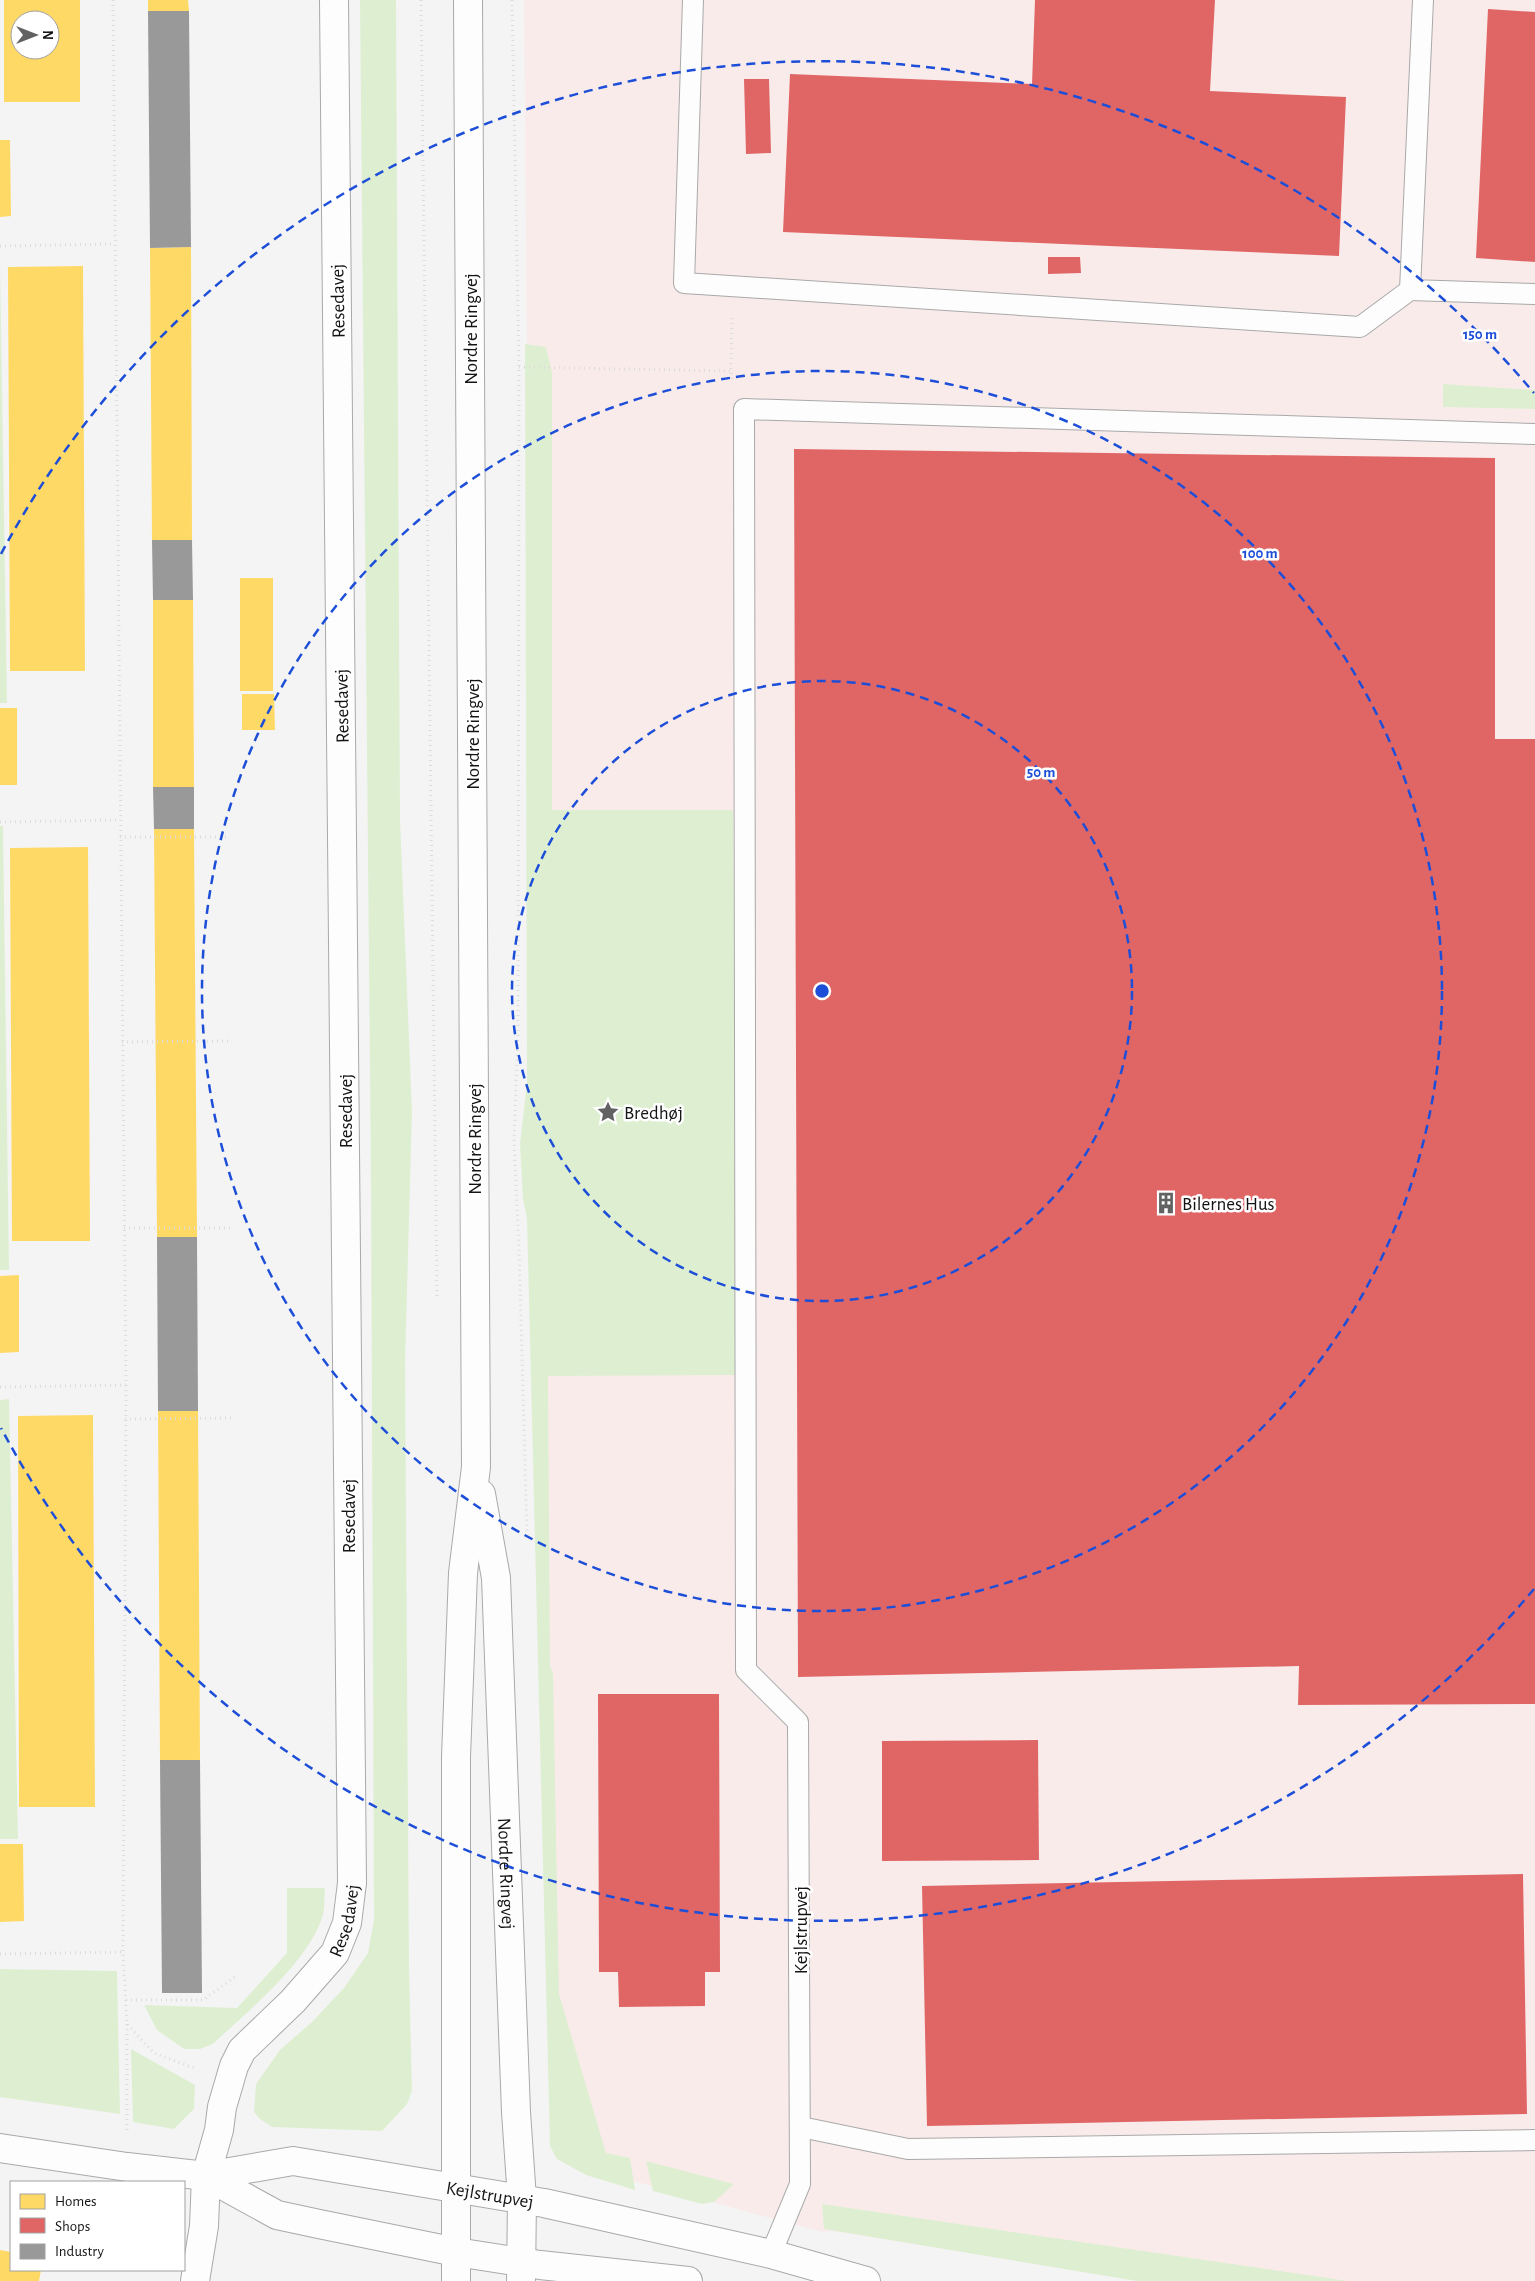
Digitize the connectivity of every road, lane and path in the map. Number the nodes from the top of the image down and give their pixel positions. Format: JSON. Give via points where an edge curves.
{"nodes":[{"id":1,"x":113,"y":0,"type":"edge"},
{"id":2,"x":334,"y":0,"type":"edge"},
{"id":3,"x":421,"y":0,"type":"edge"},
{"id":4,"x":468,"y":0,"type":"edge"},
{"id":5,"x":512,"y":0,"type":"edge"},
{"id":6,"x":693,"y":0,"type":"edge"},
{"id":7,"x":1423,"y":0,"type":"edge"},
{"id":8,"x":115,"y":244,"type":"junction"},
{"id":9,"x":0,"y":246,"type":"edge"},
{"id":10,"x":733,"y":286,"type":"junction"},
{"id":11,"x":1410,"y":290,"type":"junction"},
{"id":12,"x":1535,"y":294,"type":"edge"},
{"id":13,"x":518,"y":367,"type":"junction"},
{"id":14,"x":730,"y":371,"type":"junction"},
{"id":15,"x":744,"y":409,"type":"junction"},
{"id":16,"x":1535,"y":434,"type":"edge"},
{"id":17,"x":120,"y":820,"type":"junction"},
{"id":18,"x":0,"y":822,"type":"edge"},
{"id":19,"x":120,"y":837,"type":"junction"},
{"id":20,"x":228,"y":837,"type":"dead end"},
{"id":21,"x":229,"y":1041,"type":"dead end"},
{"id":22,"x":122,"y":1042,"type":"junction"},
{"id":23,"x":124,"y":1228,"type":"junction"},
{"id":24,"x":231,"y":1228,"type":"dead end"},
{"id":25,"x":437,"y":1308,"type":"dead end"},
{"id":26,"x":126,"y":1386,"type":"junction"},
{"id":27,"x":0,"y":1387,"type":"edge"},
{"id":28,"x":231,"y":1418,"type":"dead end"},
{"id":29,"x":125,"y":1419,"type":"junction"},
{"id":30,"x":476,"y":1467,"type":"junction"},
{"id":31,"x":527,"y":1537,"type":"dead end"},
{"id":32,"x":123,"y":1952,"type":"junction"},
{"id":33,"x":0,"y":1954,"type":"edge"},
{"id":34,"x":235,"y":1976,"type":"dead end"},
{"id":35,"x":126,"y":2000,"type":"junction"},
{"id":36,"x":127,"y":2024,"type":"junction"},
{"id":37,"x":228,"y":2082,"type":"junction"},
{"id":38,"x":801,"y":2128,"type":"junction"},
{"id":39,"x":1535,"y":2140,"type":"edge"},
{"id":40,"x":0,"y":2148,"type":"edge"},
{"id":41,"x":127,"y":2168,"type":"junction"},
{"id":42,"x":206,"y":2176,"type":"junction"},
{"id":43,"x":456,"y":2190,"type":"junction"},
{"id":44,"x":522,"y":2200,"type":"junction"},
{"id":45,"x":456,"y":2252,"type":"junction"},
{"id":46,"x":771,"y":2254,"type":"junction"},
{"id":47,"x":521,"y":2271,"type":"edge"},
{"id":48,"x":194,"y":2281,"type":"edge"},
{"id":49,"x":456,"y":2281,"type":"edge"},
{"id":50,"x":688,"y":2281,"type":"edge"},
{"id":51,"x":866,"y":2281,"type":"edge"}],
"edges":[{"from":1,"to":8,"type":"path"},
{"from":2,"to":37,"type":"street","name":"Resedavej","via":[[352,1883],[347,1923],[335,1953],[294,2001],[242,2050]]},
{"from":3,"to":25,"type":"path"},
{"from":4,"to":30,"type":"street","name":"Nordre Ringvej"},
{"from":5,"to":13,"type":"path"},
{"from":6,"to":10,"type":"lane","via":[[684,284]]},
{"from":7,"to":11,"type":"lane"},
{"from":8,"to":9,"type":"path"},
{"from":8,"to":17,"type":"path"},
{"from":10,"to":11,"type":"lane","via":[[1360,327]]},
{"from":10,"to":14,"type":"path"},
{"from":11,"to":12,"type":"lane"},
{"from":13,"to":14,"type":"path"},
{"from":13,"to":31,"type":"path","via":[[518,1034],[514,1141]]},
{"from":14,"to":15,"type":"path","via":[[736,398]]},
{"from":15,"to":16,"type":"lane"},
{"from":15,"to":38,"type":"lane","name":"Kejlstrupvej","via":[[746,1670],[798,1722]]},
{"from":17,"to":18,"type":"path"},
{"from":17,"to":19,"type":"path"},
{"from":19,"to":20,"type":"path"},
{"from":19,"to":22,"type":"path"},
{"from":21,"to":22,"type":"path"},
{"from":22,"to":23,"type":"path"},
{"from":23,"to":24,"type":"path"},
{"from":23,"to":26,"type":"path"},
{"from":26,"to":27,"type":"path"},
{"from":26,"to":29,"type":"path"},
{"from":28,"to":29,"type":"path"},
{"from":29,"to":32,"type":"path"},
{"from":30,"to":43,"type":"street","name":"Nordre Ringvej","via":[[463,1573],[456,1757]]},
{"from":30,"to":44,"type":"street","name":"Nordre Ringvej","via":[[496,1578]]},
{"from":32,"to":33,"type":"path"},
{"from":32,"to":35,"type":"path"},
{"from":34,"to":35,"type":"path","via":[[203,2000]]},
{"from":35,"to":36,"type":"path"},
{"from":36,"to":37,"type":"path","via":[[154,2053]]},
{"from":36,"to":41,"type":"path"},
{"from":37,"to":42,"type":"street","name":"Resedavej"},
{"from":38,"to":39,"type":"lane","via":[[908,2149]]},
{"from":38,"to":46,"type":"lane","name":"Kejlstrupvej","via":[[800,2184]]},
{"from":40,"to":41,"type":"street","name":"Kejlstrupvej"},
{"from":41,"to":42,"type":"street","name":"Kejlstrupvej"},
{"from":42,"to":43,"type":"street","name":"Kejlstrupvej","via":[[293,2161]]},
{"from":42,"to":45,"type":"street","name":"Kejlstrupvej","via":[[277,2215]]},
{"from":42,"to":48,"type":"street","name":"Resedavej","via":[[204,2226]]},
{"from":43,"to":44,"type":"street","name":"Kejlstrupvej"},
{"from":43,"to":45,"type":"street","name":"Nordre Ringvej"},
{"from":44,"to":46,"type":"street","name":"Kejlstrupvej"},
{"from":44,"to":47,"type":"street","name":"Nordre Ringvej"},
{"from":45,"to":47,"type":"street","name":"Kejlstrupvej"},
{"from":45,"to":49,"type":"street","name":"Nordre Ringvej"},
{"from":46,"to":51,"type":"street","name":"Kejlstrupvej"},
{"from":47,"to":50,"type":"street","name":"Kejlstrupvej"}]}
